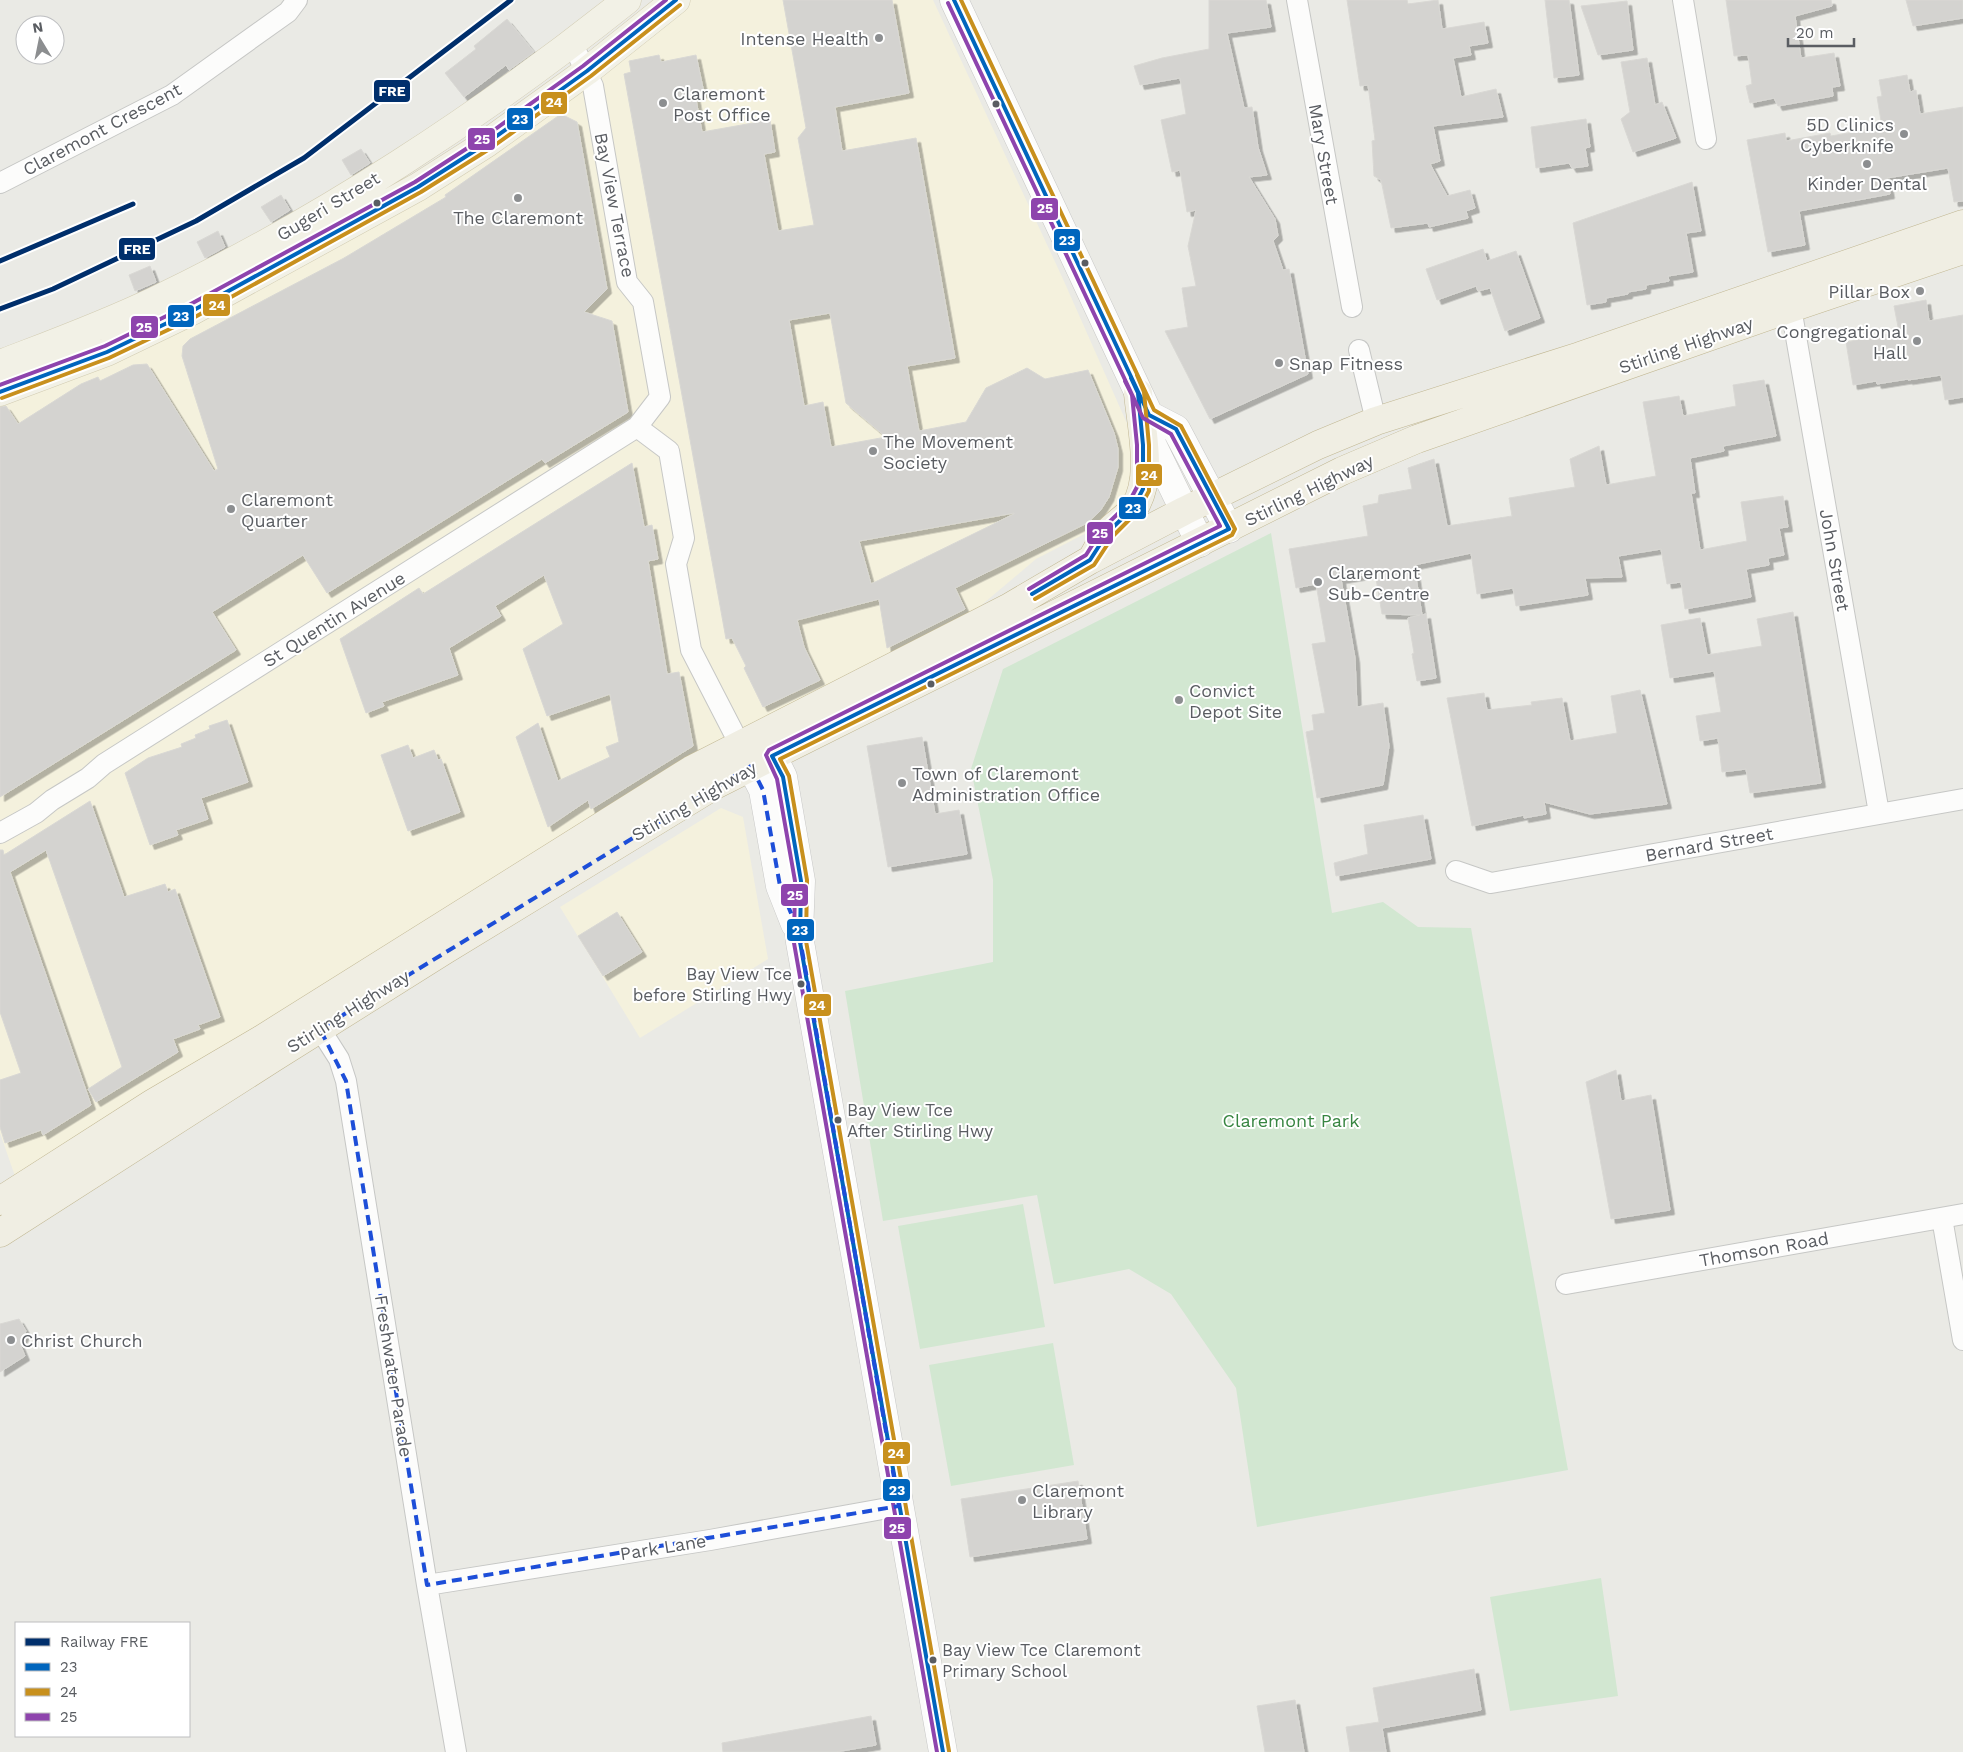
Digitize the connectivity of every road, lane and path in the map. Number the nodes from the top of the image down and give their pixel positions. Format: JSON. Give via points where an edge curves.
{"nodes":[{"id":1,"x":297,"y":0,"type":"edge"},
{"id":2,"x":627,"y":0,"type":"edge"},
{"id":3,"x":676,"y":0,"type":"edge"},
{"id":4,"x":954,"y":0,"type":"edge"},
{"id":5,"x":1297,"y":0,"type":"edge"},
{"id":6,"x":1683,"y":0,"type":"edge"},
{"id":7,"x":572,"y":43,"type":"junction"},
{"id":8,"x":587,"y":71,"type":"junction"},
{"id":9,"x":1706,"y":139,"type":"dead end"},
{"id":10,"x":0,"y":183,"type":"edge"},
{"id":11,"x":1963,"y":224,"type":"edge"},
{"id":12,"x":1963,"y":250,"type":"edge"},
{"id":13,"x":1352,"y":307,"type":"dead end"},
{"id":14,"x":1791,"y":308,"type":"junction"},
{"id":15,"x":1359,"y":350,"type":"dead end"},
{"id":16,"x":0,"y":364,"type":"edge"},
{"id":17,"x":0,"y":392,"type":"edge"},
{"id":18,"x":660,"y":397,"type":"joint"},
{"id":19,"x":1143,"y":404,"type":"junction"},
{"id":20,"x":1376,"y":421,"type":"junction"},
{"id":21,"x":637,"y":427,"type":"junction"},
{"id":22,"x":1212,"y":498,"type":"junction"},
{"id":23,"x":1184,"y":511,"type":"junction"},
{"id":24,"x":1229,"y":529,"type":"junction"},
{"id":25,"x":1200,"y":543,"type":"junction"},
{"id":26,"x":1090,"y":560,"type":"junction"},
{"id":27,"x":756,"y":750,"type":"junction"},
{"id":28,"x":1963,"y":799,"type":"edge"},
{"id":29,"x":1879,"y":813,"type":"junction"},
{"id":30,"x":0,"y":833,"type":"edge"},
{"id":31,"x":1456,"y":871,"type":"dead end"},
{"id":32,"x":314,"y":1019,"type":"junction"},
{"id":33,"x":0,"y":1201,"type":"edge"},
{"id":34,"x":1963,"y":1214,"type":"edge"},
{"id":35,"x":1942,"y":1218,"type":"junction"},
{"id":36,"x":0,"y":1233,"type":"edge"},
{"id":37,"x":1566,"y":1284,"type":"dead end"},
{"id":38,"x":1963,"y":1340,"type":"edge"},
{"id":39,"x":899,"y":1506,"type":"junction"},
{"id":40,"x":427,"y":1586,"type":"junction"},
{"id":41,"x":456,"y":1752,"type":"edge"},
{"id":42,"x":943,"y":1752,"type":"edge"}],
"edges":[{"from":1,"to":10,"type":"street","name":"Claremont Crescent","via":[[288,12],[172,95]]},
{"from":2,"to":7,"type":"main road","name":"Gugeri Street"},
{"from":3,"to":8,"type":"main road","name":"Gugeri Street"},
{"from":4,"to":19,"type":"main road"},
{"from":5,"to":13,"type":"street","name":"Mary Street"},
{"from":6,"to":9,"type":"street"},
{"from":7,"to":8,"type":"street","name":"Bay View Terrace"},
{"from":7,"to":16,"type":"main road","name":"Gugeri Street","via":[[371,182],[266,243],[154,301]]},
{"from":8,"to":17,"type":"main road","name":"Gugeri Street","via":[[487,143],[418,187],[192,311],[108,352]]},
{"from":8,"to":18,"type":"street","name":"Bay View Terrace","via":[[593,86],[627,282],[642,302]]},
{"from":11,"to":20,"type":"highway","name":"Stirling Highway","via":[[1580,356]]},
{"from":12,"to":14,"type":"highway","name":"Stirling Highway"},
{"from":14,"to":24,"type":"highway","name":"Stirling Highway","via":[[1417,439],[1342,471]]},
{"from":14,"to":29,"type":"street","name":"John Street"},
{"from":15,"to":20,"type":"street"},
{"from":18,"to":21,"type":"street","name":"St Quentin Avenue"},
{"from":19,"to":22,"type":"main road","via":[[1176,429]]},
{"from":19,"to":23,"type":"main road","via":[[1152,442]]},
{"from":19,"to":26,"type":"highway","via":[[1143,489],[1133,508],[1108,532]]},
{"from":20,"to":22,"type":"highway","name":"Stirling Highway","via":[[1318,445]]},
{"from":21,"to":27,"type":"street","via":[[669,451],[684,538],[676,564],[691,650]]},
{"from":21,"to":30,"type":"street","name":"St Quentin Avenue"},
{"from":22,"to":23,"type":"highway","name":"Stirling Highway"},
{"from":22,"to":24,"type":"main road"},
{"from":23,"to":25,"type":"main road"},
{"from":23,"to":26,"type":"highway","name":"Stirling Highway"},
{"from":24,"to":25,"type":"highway","name":"Stirling Highway"},
{"from":25,"to":27,"type":"highway","name":"Stirling Highway"},
{"from":26,"to":27,"type":"highway","name":"Stirling Highway"},
{"from":27,"to":32,"type":"highway","name":"Stirling Highway","via":[[691,770]]},
{"from":27,"to":39,"type":"main road","via":[[780,886],[799,933]]},
{"from":28,"to":29,"type":"street","name":"Bernard Street"},
{"from":29,"to":31,"type":"street","name":"Bernard Street","via":[[1491,883]]},
{"from":32,"to":33,"type":"highway","name":"Stirling Highway","via":[[153,1103]]},
{"from":32,"to":36,"type":"highway","name":"Stirling Highway"},
{"from":32,"to":40,"type":"street","name":"Freshwater Parade","via":[[339,1059],[346,1081]]},
{"from":34,"to":35,"type":"street","name":"Thomson Road"},
{"from":35,"to":37,"type":"street","name":"Thomson Road"},
{"from":35,"to":38,"type":"street"},
{"from":39,"to":40,"type":"street","name":"Park Lane"},
{"from":39,"to":42,"type":"main road"},
{"from":40,"to":41,"type":"street","name":"Freshwater Parade"}]}
